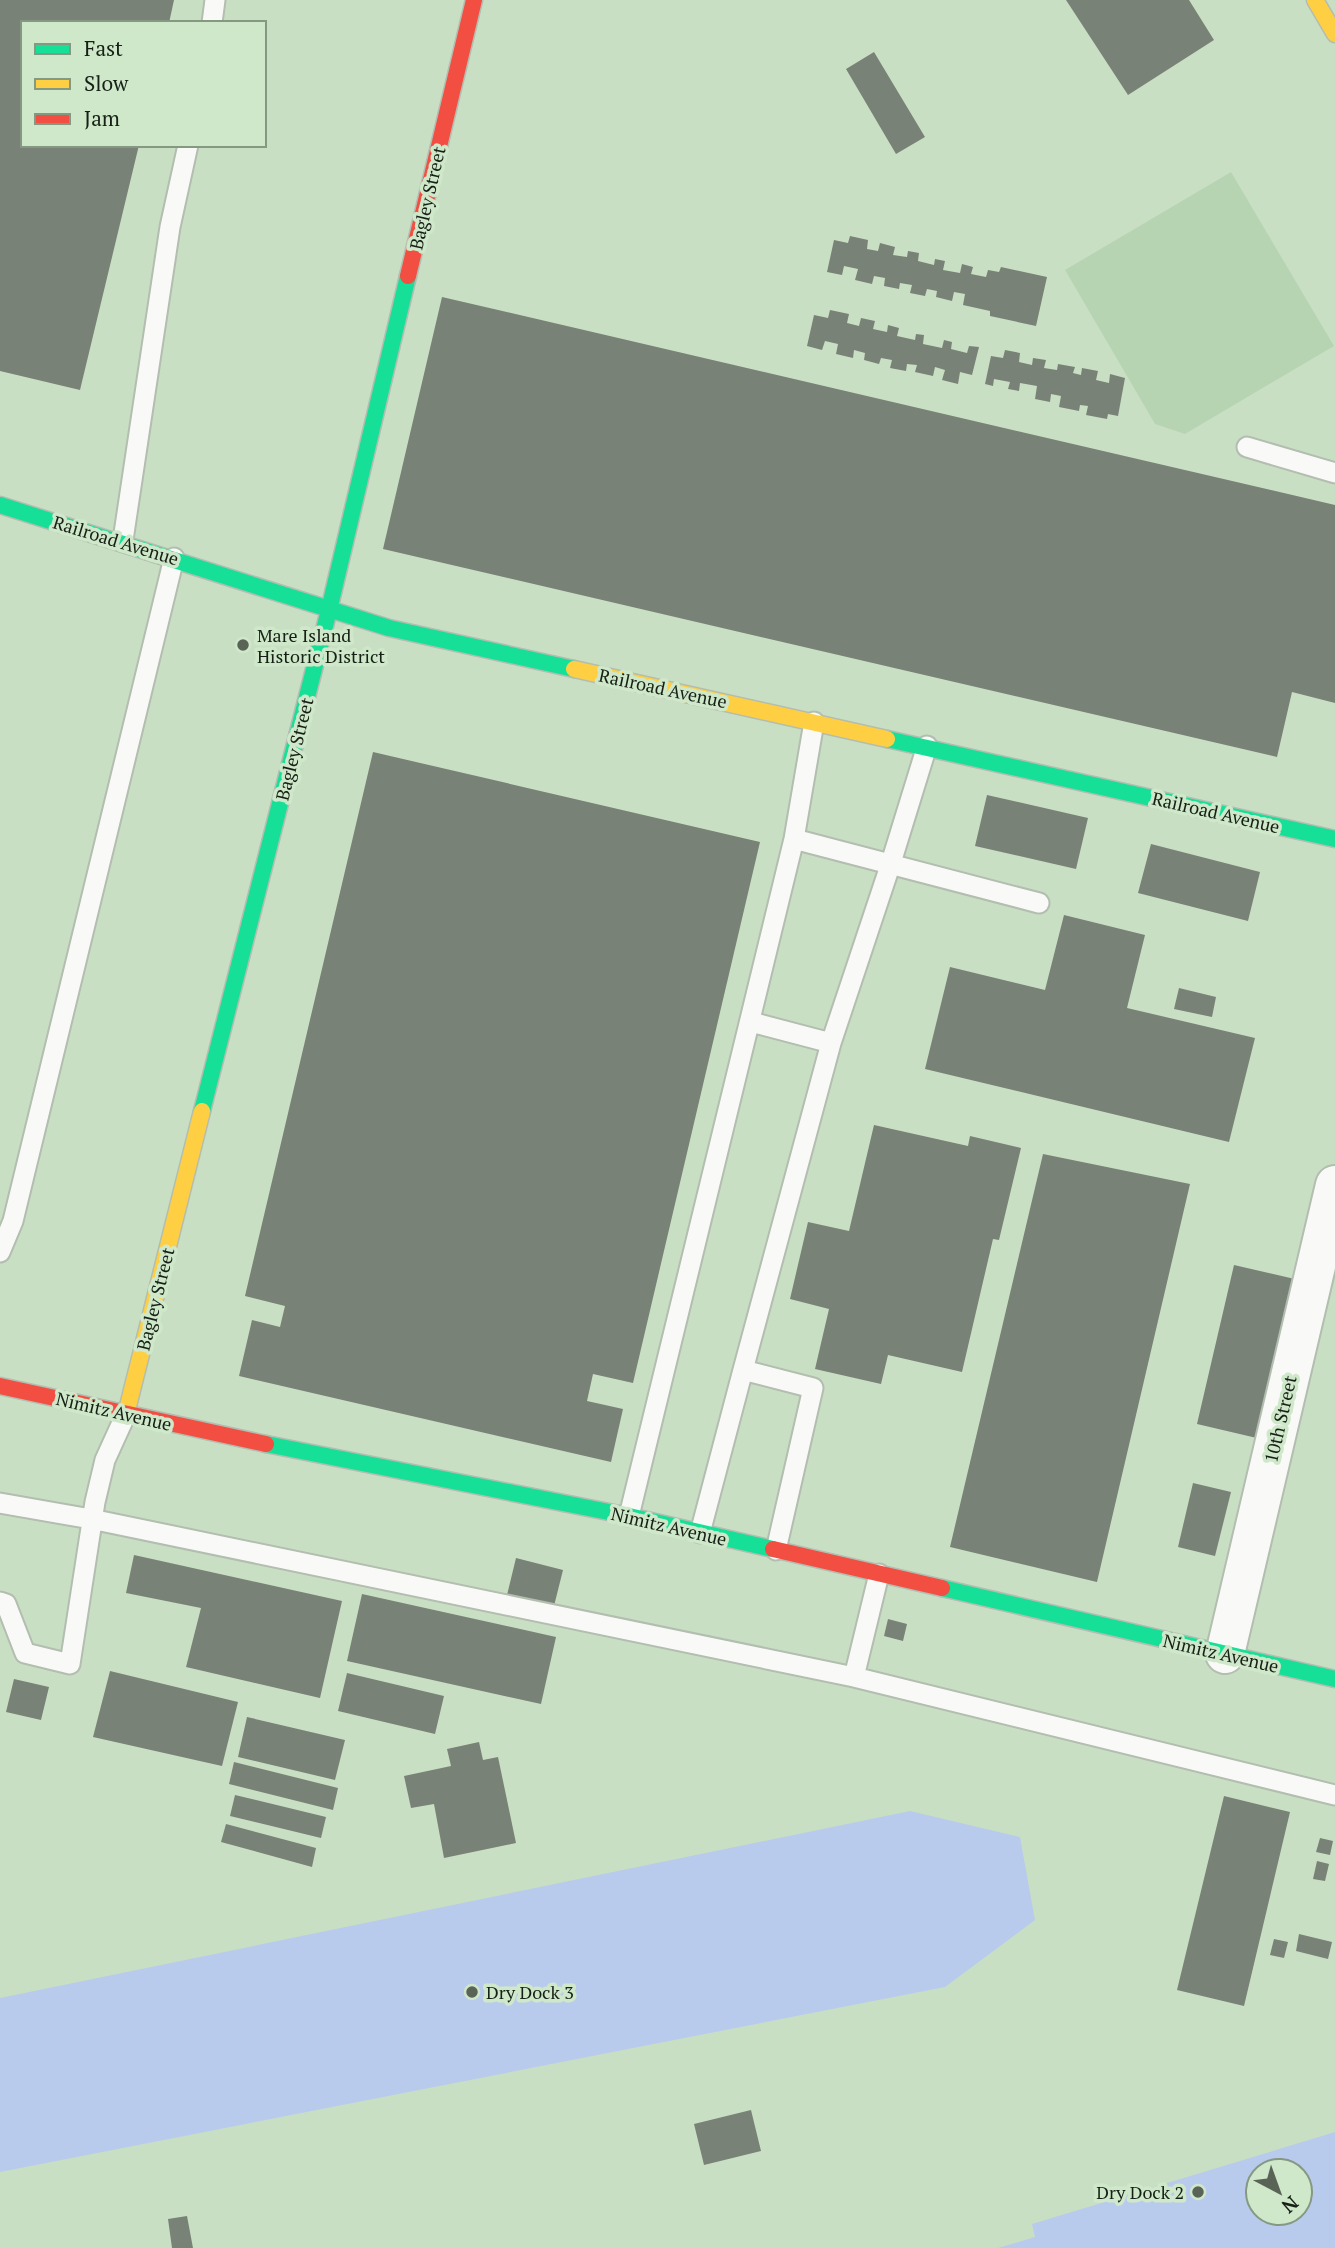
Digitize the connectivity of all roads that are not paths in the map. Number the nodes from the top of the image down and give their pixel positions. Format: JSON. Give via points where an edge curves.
{"nodes":[{"id":1,"x":215,"y":0,"type":"edge"},
{"id":2,"x":474,"y":0,"type":"edge"},
{"id":3,"x":1315,"y":0,"type":"edge"},
{"id":4,"x":212,"y":21,"type":"edge"},
{"id":5,"x":1335,"y":34,"type":"edge"},
{"id":6,"x":188,"y":147,"type":"edge"},
{"id":7,"x":1247,"y":447,"type":"dead end"},
{"id":8,"x":1335,"y":473,"type":"edge"},
{"id":9,"x":0,"y":505,"type":"edge"},
{"id":10,"x":122,"y":540,"type":"junction"},
{"id":11,"x":174,"y":558,"type":"junction"},
{"id":12,"x":329,"y":610,"type":"junction"},
{"id":13,"x":814,"y":722,"type":"junction"},
{"id":14,"x":927,"y":746,"type":"junction"},
{"id":15,"x":794,"y":839,"type":"junction"},
{"id":16,"x":1335,"y":839,"type":"edge"},
{"id":17,"x":890,"y":866,"type":"junction"},
{"id":18,"x":1039,"y":903,"type":"dead end"},
{"id":19,"x":751,"y":1022,"type":"junction"},
{"id":20,"x":831,"y":1043,"type":"junction"},
{"id":21,"x":1335,"y":1185,"type":"edge"},
{"id":22,"x":0,"y":1252,"type":"edge"},
{"id":23,"x":743,"y":1370,"type":"junction"},
{"id":24,"x":0,"y":1386,"type":"edge"},
{"id":25,"x":126,"y":1414,"type":"junction"},
{"id":26,"x":0,"y":1503,"type":"edge"},
{"id":27,"x":629,"y":1516,"type":"junction"},
{"id":28,"x":91,"y":1519,"type":"junction"},
{"id":29,"x":700,"y":1533,"type":"junction"},
{"id":30,"x":776,"y":1550,"type":"junction"},
{"id":31,"x":879,"y":1574,"type":"junction"},
{"id":32,"x":0,"y":1602,"type":"edge"},
{"id":33,"x":1225,"y":1654,"type":"junction"},
{"id":34,"x":854,"y":1677,"type":"junction"},
{"id":35,"x":1335,"y":1679,"type":"edge"},
{"id":36,"x":1335,"y":1795,"type":"edge"}],
"edges":[{"from":1,"to":4,"type":"lane"},
{"from":2,"to":12,"type":"street","name":"Bagley Street"},
{"from":3,"to":5,"type":"street"},
{"from":6,"to":10,"type":"lane","via":[[170,227]]},
{"from":7,"to":8,"type":"lane"},
{"from":9,"to":10,"type":"street","name":"Railroad Avenue"},
{"from":10,"to":11,"type":"street","name":"Railroad Avenue"},
{"from":11,"to":12,"type":"street","name":"Railroad Avenue"},
{"from":11,"to":22,"type":"lane","via":[[13,1221]]},
{"from":12,"to":13,"type":"street","name":"Railroad Avenue","via":[[390,628]]},
{"from":12,"to":25,"type":"street","name":"Bagley Street"},
{"from":13,"to":14,"type":"street","name":"Railroad Avenue"},
{"from":13,"to":15,"type":"lane"},
{"from":14,"to":16,"type":"street","name":"Railroad Avenue"},
{"from":14,"to":17,"type":"lane"},
{"from":15,"to":17,"type":"lane"},
{"from":15,"to":19,"type":"lane"},
{"from":17,"to":18,"type":"lane"},
{"from":17,"to":20,"type":"lane"},
{"from":19,"to":20,"type":"lane"},
{"from":19,"to":27,"type":"lane"},
{"from":20,"to":23,"type":"lane"},
{"from":21,"to":33,"type":"street","name":"10th Street"},
{"from":23,"to":29,"type":"lane"},
{"from":23,"to":30,"type":"lane","via":[[813,1388]]},
{"from":24,"to":25,"type":"street","name":"Nimitz Avenue"},
{"from":25,"to":27,"type":"street","name":"Nimitz Avenue"},
{"from":25,"to":28,"type":"lane","via":[[105,1460]]},
{"from":26,"to":28,"type":"lane"},
{"from":27,"to":29,"type":"street","name":"Nimitz Avenue"},
{"from":28,"to":32,"type":"lane","via":[[70,1664],[25,1653],[6,1604]]},
{"from":28,"to":34,"type":"lane"},
{"from":29,"to":30,"type":"street","name":"Nimitz Avenue"},
{"from":30,"to":31,"type":"street","name":"Nimitz Avenue"},
{"from":31,"to":33,"type":"street","name":"Nimitz Avenue"},
{"from":31,"to":34,"type":"lane"},
{"from":33,"to":35,"type":"street","name":"Nimitz Avenue"},
{"from":34,"to":36,"type":"lane"}]}
